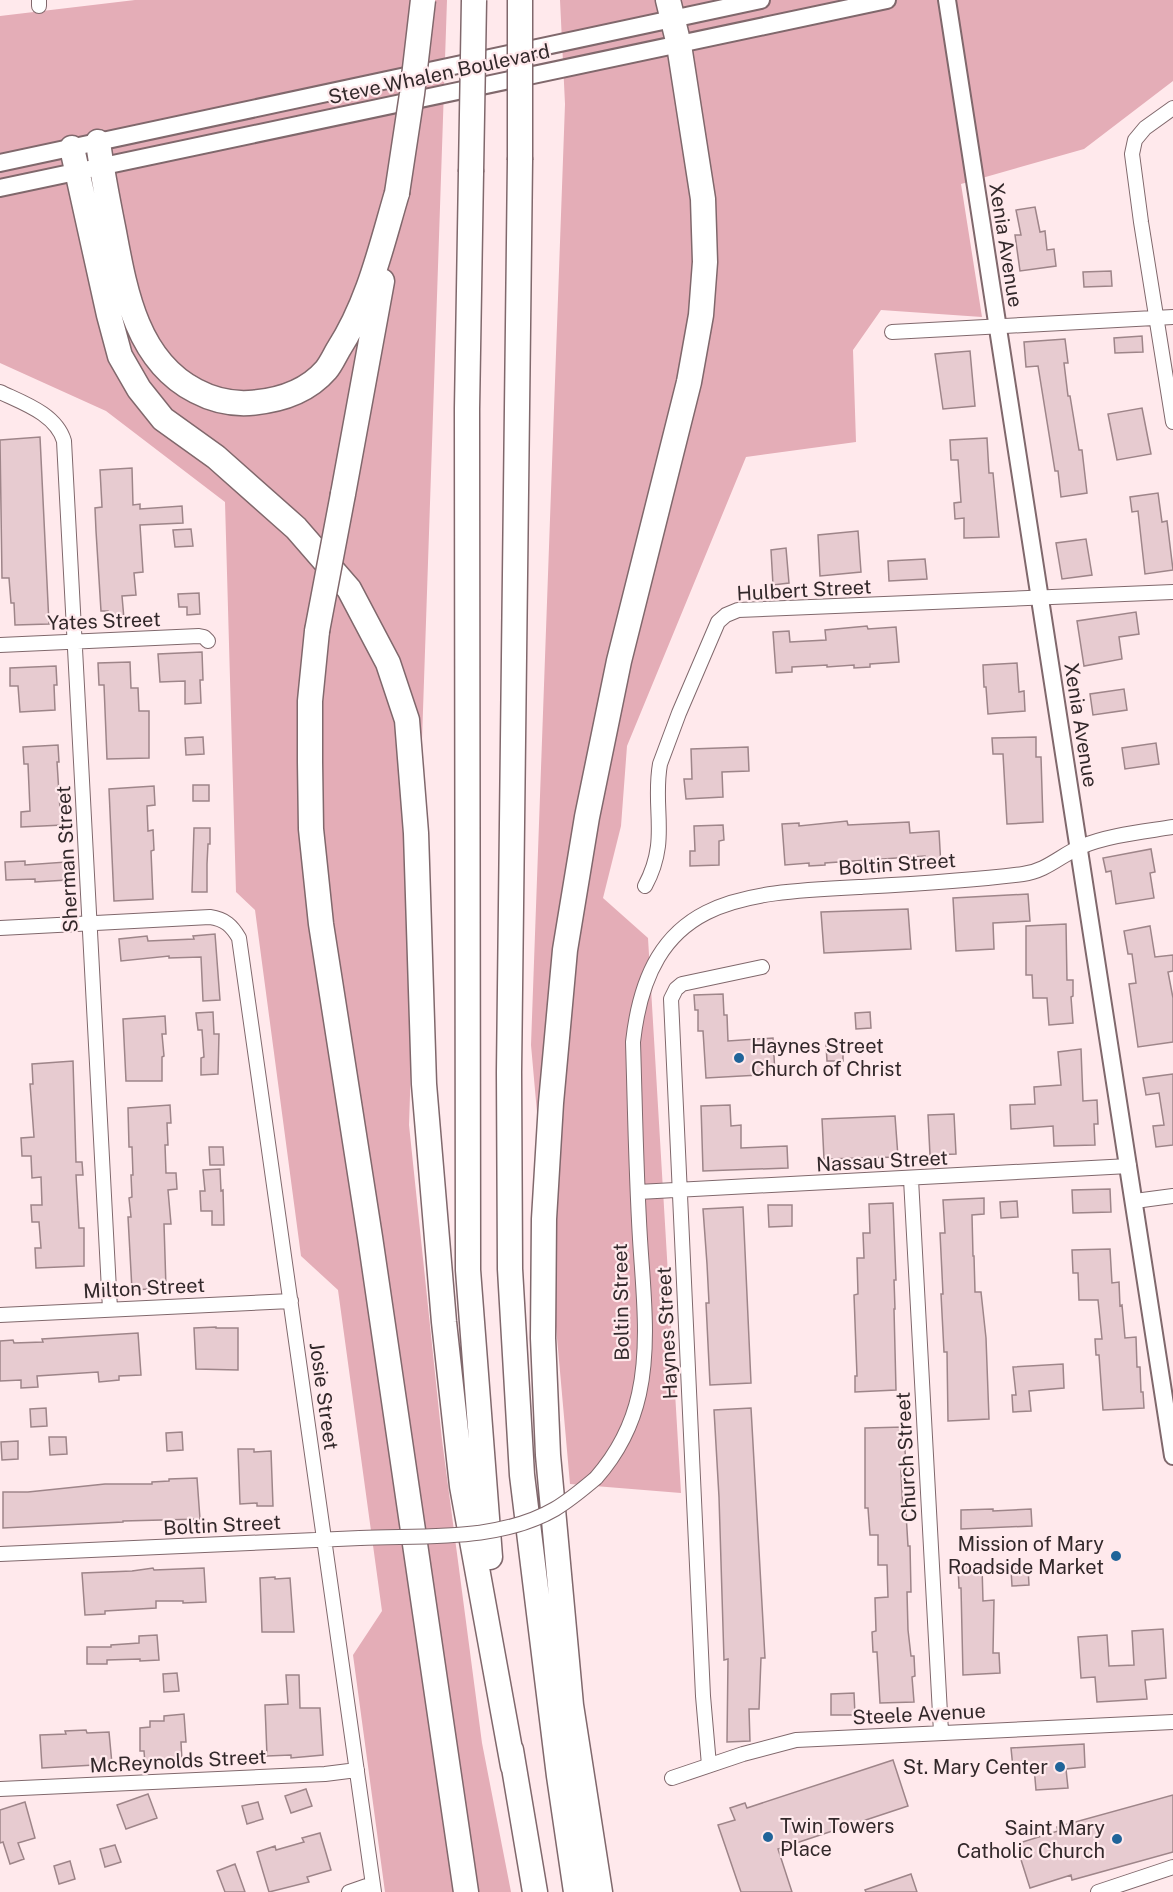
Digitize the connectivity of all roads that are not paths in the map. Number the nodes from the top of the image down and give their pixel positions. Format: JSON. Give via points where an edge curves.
{"nodes":[{"id":1,"x":423,"y":0,"type":"edge"},
{"id":2,"x":474,"y":0,"type":"edge"},
{"id":3,"x":520,"y":0,"type":"edge"},
{"id":4,"x":761,"y":0,"type":"edge"},
{"id":5,"x":947,"y":0,"type":"edge"},
{"id":6,"x":884,"y":1,"type":"edge"},
{"id":7,"x":671,"y":9,"type":"edge"},
{"id":8,"x":679,"y":45,"type":"junction"},
{"id":9,"x":1173,"y":108,"type":"edge"},
{"id":10,"x":98,"y":142,"type":"junction"},
{"id":11,"x":72,"y":148,"type":"junction"},
{"id":12,"x":0,"y":163,"type":"edge"},
{"id":13,"x":102,"y":167,"type":"junction"},
{"id":14,"x":76,"y":172,"type":"junction"},
{"id":15,"x":0,"y":188,"type":"edge"},
{"id":16,"x":397,"y":193,"type":"junction"},
{"id":17,"x":1173,"y":317,"type":"edge"},
{"id":18,"x":1156,"y":318,"type":"junction"},
{"id":19,"x":998,"y":327,"type":"junction"},
{"id":20,"x":892,"y":332,"type":"dead end"},
{"id":21,"x":0,"y":392,"type":"edge"},
{"id":22,"x":1173,"y":422,"type":"edge"},
{"id":23,"x":1173,"y":592,"type":"edge"},
{"id":24,"x":1040,"y":599,"type":"junction"},
{"id":25,"x":208,"y":641,"type":"dead end"},
{"id":26,"x":75,"y":642,"type":"junction"},
{"id":27,"x":0,"y":645,"type":"edge"},
{"id":28,"x":1173,"y":827,"type":"edge"},
{"id":29,"x":1079,"y":848,"type":"junction"},
{"id":30,"x":645,"y":886,"type":"dead end"},
{"id":31,"x":90,"y":922,"type":"junction"},
{"id":32,"x":0,"y":928,"type":"edge"},
{"id":33,"x":762,"y":967,"type":"dead end"},
{"id":34,"x":1129,"y":1166,"type":"junction"},
{"id":35,"x":911,"y":1179,"type":"junction"},
{"id":36,"x":679,"y":1191,"type":"junction"},
{"id":37,"x":638,"y":1192,"type":"junction"},
{"id":38,"x":1173,"y":1196,"type":"edge"},
{"id":39,"x":1134,"y":1202,"type":"junction"},
{"id":40,"x":291,"y":1300,"type":"junction"},
{"id":41,"x":110,"y":1309,"type":"junction"},
{"id":42,"x":0,"y":1315,"type":"edge"},
{"id":43,"x":1173,"y":1456,"type":"edge"},
{"id":44,"x":325,"y":1539,"type":"junction"},
{"id":45,"x":0,"y":1554,"type":"edge"},
{"id":46,"x":1173,"y":1722,"type":"edge"},
{"id":47,"x":941,"y":1732,"type":"junction"},
{"id":48,"x":513,"y":1766,"type":"junction"},
{"id":49,"x":709,"y":1766,"type":"junction"},
{"id":50,"x":357,"y":1770,"type":"junction"},
{"id":51,"x":672,"y":1778,"type":"dead end"},
{"id":52,"x":0,"y":1789,"type":"edge"},
{"id":53,"x":1173,"y":1867,"type":"edge"},
{"id":54,"x":373,"y":1888,"type":"edge"},
{"id":55,"x":349,"y":1892,"type":"edge"},
{"id":56,"x":466,"y":1892,"type":"edge"},
{"id":57,"x":535,"y":1892,"type":"edge"},
{"id":58,"x":576,"y":1892,"type":"edge"},
{"id":59,"x":600,"y":1892,"type":"edge"},
{"id":60,"x":1098,"y":1892,"type":"edge"}],
"edges":[{"from":1,"to":16,"type":"highway","bridge":true},
{"from":2,"to":48,"type":"highway","bridge":true,"via":[[467,420],[468,1270],[495,1618]]},
{"from":3,"to":58,"type":"highway","bridge":true,"via":[[510,1269],[522,1475]]},
{"from":4,"to":7,"type":"street","name":"Steve Whalen Boulevard"},
{"from":5,"to":19,"type":"street","name":"Xenia Avenue"},
{"from":6,"to":8,"type":"street","name":"Steve Whalen Boulevard"},
{"from":7,"to":8,"type":"highway"},
{"from":7,"to":10,"type":"street","name":"Steve Whalen Boulevard"},
{"from":8,"to":13,"type":"street","name":"Steve Whalen Boulevard"},
{"from":8,"to":59,"type":"highway","via":[[703,199],[705,262],[701,315],[689,382],[619,661],[587,818],[565,950],[544,1219],[543,1338],[548,1455],[571,1705]]},
{"from":9,"to":18,"type":"street","via":[[1145,128],[1134,143],[1132,154]]},
{"from":10,"to":11,"type":"street","name":"Steve Whalen Boulevard"},
{"from":10,"to":13,"type":"highway"},
{"from":11,"to":12,"type":"street","name":"Steve Whalen Boulevard"},
{"from":11,"to":14,"type":"highway"},
{"from":13,"to":14,"type":"street","name":"Steve Whalen Boulevard"},
{"from":13,"to":16,"type":"highway","via":[[129,300],[142,335],[159,363],[180,383],[210,399],[238,403],[273,401],[303,389],[326,370],[350,332],[368,291]]},
{"from":14,"to":15,"type":"street","name":"Steve Whalen Boulevard"},
{"from":14,"to":48,"type":"highway","via":[[120,356],[139,389],[163,419],[216,457],[297,528],[349,589],[388,663],[407,720],[416,833],[424,1084],[444,1322],[462,1486]]},
{"from":16,"to":56,"type":"highway","bridge":true,"via":[[318,631],[310,700],[311,829],[321,924]]},
{"from":17,"to":18,"type":"street"},
{"from":18,"to":19,"type":"street"},
{"from":18,"to":22,"type":"street"},
{"from":19,"to":20,"type":"street"},
{"from":19,"to":24,"type":"street","name":"Xenia Avenue"},
{"from":21,"to":26,"type":"street","name":"Sherman Street","via":[[43,415],[62,433]]},
{"from":23,"to":24,"type":"street","name":"Hulbert Street"},
{"from":24,"to":29,"type":"street","name":"Xenia Avenue"},
{"from":24,"to":30,"type":"street","name":"Hulbert Street","via":[[738,610],[726,615],[718,622],[699,664],[660,764],[660,839]]},
{"from":25,"to":26,"type":"street","name":"Yates Street","via":[[199,636]]},
{"from":26,"to":27,"type":"street","name":"Yates Street"},
{"from":26,"to":31,"type":"street","name":"Sherman Street"},
{"from":28,"to":29,"type":"street","name":"Boltin Street","via":[[1117,836]]},
{"from":29,"to":34,"type":"street","name":"Xenia Avenue"},
{"from":29,"to":37,"type":"street","name":"Boltin Street","via":[[1026,873],[755,896],[730,902],[687,925],[654,962],[636,1013],[633,1042]]},
{"from":31,"to":32,"type":"street"},
{"from":31,"to":40,"type":"street","name":"Josie Street","via":[[216,918],[234,928],[239,938]]},
{"from":31,"to":41,"type":"street","name":"Sherman Street"},
{"from":33,"to":36,"type":"street","name":"Haynes Street","via":[[682,984],[671,999]]},
{"from":34,"to":35,"type":"street","name":"Nassau Street"},
{"from":34,"to":39,"type":"street","name":"Xenia Avenue"},
{"from":35,"to":36,"type":"street","name":"Nassau Street"},
{"from":35,"to":47,"type":"street","name":"Church Street"},
{"from":36,"to":37,"type":"street","name":"Nassau Street"},
{"from":36,"to":49,"type":"street","name":"Haynes Street"},
{"from":37,"to":44,"type":"street","name":"Boltin Street","bridge":true,"via":[[644,1320],[640,1392],[621,1444],[607,1466],[553,1510],[508,1527],[456,1534]]},
{"from":38,"to":39,"type":"street"},
{"from":39,"to":43,"type":"street","name":"Xenia Avenue"},
{"from":40,"to":41,"type":"street","name":"Milton Street"},
{"from":40,"to":44,"type":"street","name":"Josie Street"},
{"from":41,"to":42,"type":"street","name":"Milton Street"},
{"from":44,"to":45,"type":"street","name":"Boltin Street"},
{"from":44,"to":50,"type":"street","name":"Josie Street"},
{"from":46,"to":47,"type":"street","name":"Steele Avenue"},
{"from":47,"to":49,"type":"street","name":"Steele Avenue","via":[[796,1740]]},
{"from":48,"to":57,"type":"highway"},
{"from":49,"to":51,"type":"street","name":"Steele Avenue"},
{"from":50,"to":52,"type":"street","name":"McReynolds Street"},
{"from":50,"to":54,"type":"street","name":"Josie Street"},
{"from":53,"to":60,"type":"street"},
{"from":54,"to":55,"type":"street"}]}
